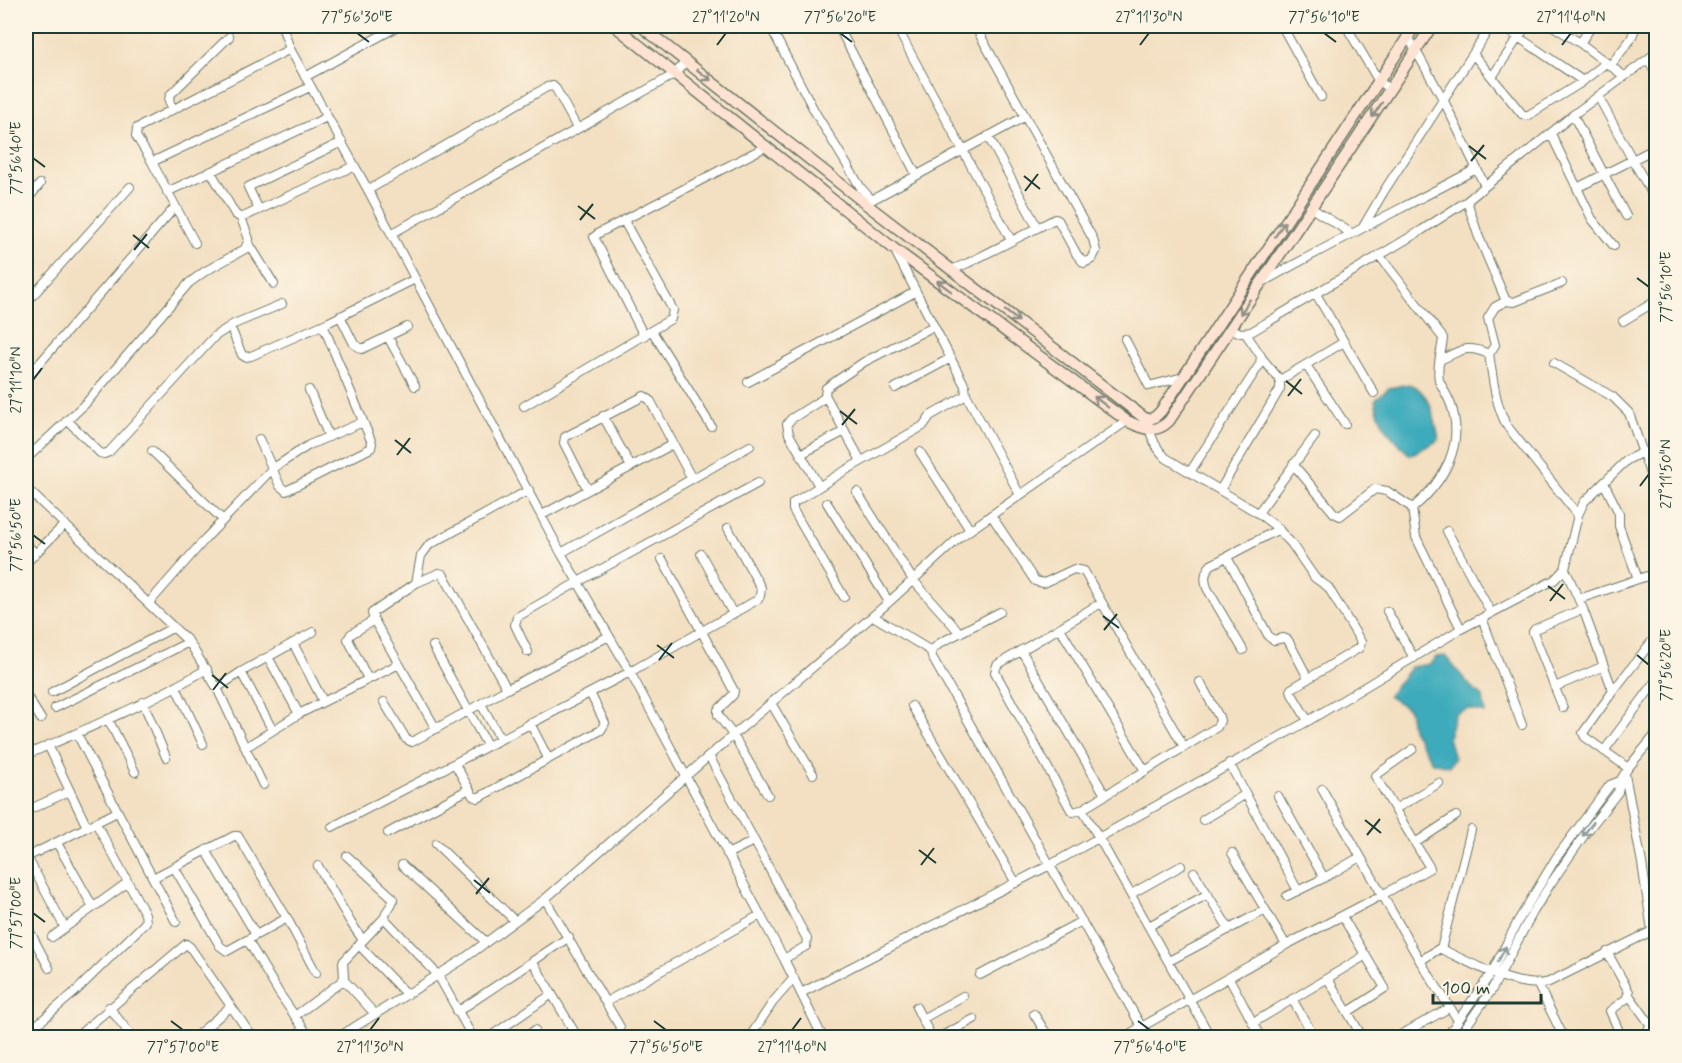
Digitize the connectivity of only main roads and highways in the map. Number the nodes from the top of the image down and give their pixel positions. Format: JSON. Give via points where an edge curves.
{"nodes":[{"id":1,"x":615,"y":26,"type":"edge"},
{"id":2,"x":641,"y":26,"type":"edge"},
{"id":3,"x":1415,"y":26,"type":"edge"},
{"id":4,"x":1432,"y":26,"type":"edge"},
{"id":5,"x":1405,"y":31,"type":"edge"},
{"id":6,"x":883,"y":217,"type":"junction"},
{"id":7,"x":873,"y":231,"type":"junction"},
{"id":8,"x":1259,"y":262,"type":"junction"},
{"id":9,"x":1270,"y":269,"type":"junction"},
{"id":10,"x":1148,"y":425,"type":"junction"}],
"edges":[{"from":1,"to":7,"type":"main road"},
{"from":2,"to":6,"type":"main road","one_way":true},
{"from":3,"to":5,"type":"main road"},
{"from":4,"to":9,"type":"main road","one_way":true},
{"from":8,"to":5,"type":"main road","one_way":true,"via":[[1378,80]]},
{"from":6,"to":7,"type":"main road"},
{"from":6,"to":10,"type":"main road","one_way":true},
{"from":10,"to":7,"type":"main road","one_way":true,"via":[[1145,430],[1127,421]]},
{"from":8,"to":9,"type":"main road"},
{"from":8,"to":10,"type":"main road"},
{"from":9,"to":10,"type":"main road","one_way":true,"via":[[1169,421],[1160,428]]}]}
